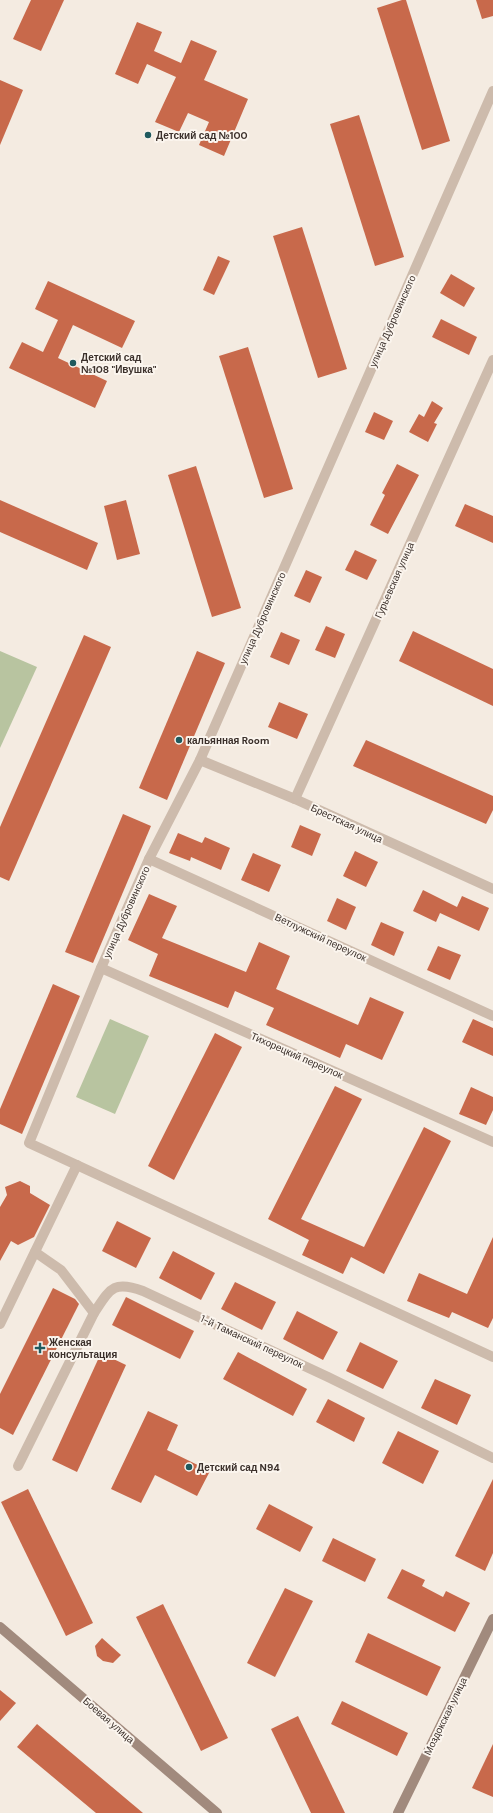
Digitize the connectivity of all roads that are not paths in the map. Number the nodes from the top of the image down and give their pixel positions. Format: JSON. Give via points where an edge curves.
{"nodes":[{"id":1,"x":493,"y":91,"type":"edge"},
{"id":2,"x":493,"y":360,"type":"edge"},
{"id":3,"x":200,"y":760,"type":"junction"},
{"id":4,"x":295,"y":799,"type":"junction"},
{"id":5,"x":149,"y":859,"type":"junction"},
{"id":6,"x":493,"y":889,"type":"edge"},
{"id":7,"x":101,"y":968,"type":"junction"},
{"id":8,"x":493,"y":1016,"type":"edge"},
{"id":9,"x":493,"y":1142,"type":"edge"},
{"id":10,"x":77,"y":1165,"type":"junction"},
{"id":11,"x":35,"y":1252,"type":"junction"},
{"id":12,"x":94,"y":1313,"type":"junction"},
{"id":13,"x":0,"y":1324,"type":"edge"},
{"id":14,"x":493,"y":1357,"type":"edge"},
{"id":15,"x":493,"y":1458,"type":"edge"},
{"id":16,"x":18,"y":1466,"type":"dead end"},
{"id":17,"x":493,"y":1619,"type":"edge"},
{"id":18,"x":0,"y":1627,"type":"edge"},
{"id":19,"x":218,"y":1813,"type":"edge"},
{"id":20,"x":398,"y":1813,"type":"edge"}],
"edges":[{"from":1,"to":3,"type":"street","name":"улица Дубровинского"},
{"from":2,"to":4,"type":"street","name":"Гурьевская улица"},
{"from":3,"to":4,"type":"street","name":"Брестская улица"},
{"from":3,"to":5,"type":"street","name":"улица Дубровинского"},
{"from":4,"to":6,"type":"street","name":"Брестская улица"},
{"from":5,"to":7,"type":"street","name":"улица Дубровинского"},
{"from":5,"to":8,"type":"street","name":"Ветлужский переулок"},
{"from":7,"to":9,"type":"street","name":"Тихорецкий переулок"},
{"from":7,"to":10,"type":"street","name":"улица Дубровинского","via":[[29,1143]]},
{"from":10,"to":11,"type":"street"},
{"from":10,"to":14,"type":"street"},
{"from":11,"to":12,"type":"street","via":[[61,1270]]},
{"from":11,"to":13,"type":"street"},
{"from":12,"to":15,"type":"street","name":"1-й Таманский переулок","via":[[107,1293],[117,1287],[128,1285]]},
{"from":12,"to":16,"type":"street","name":"1-й Таманский переулок"},
{"from":17,"to":20,"type":"main road","name":"Моздокская улица"},
{"from":18,"to":19,"type":"main road","name":"Боевая улица"}]}
